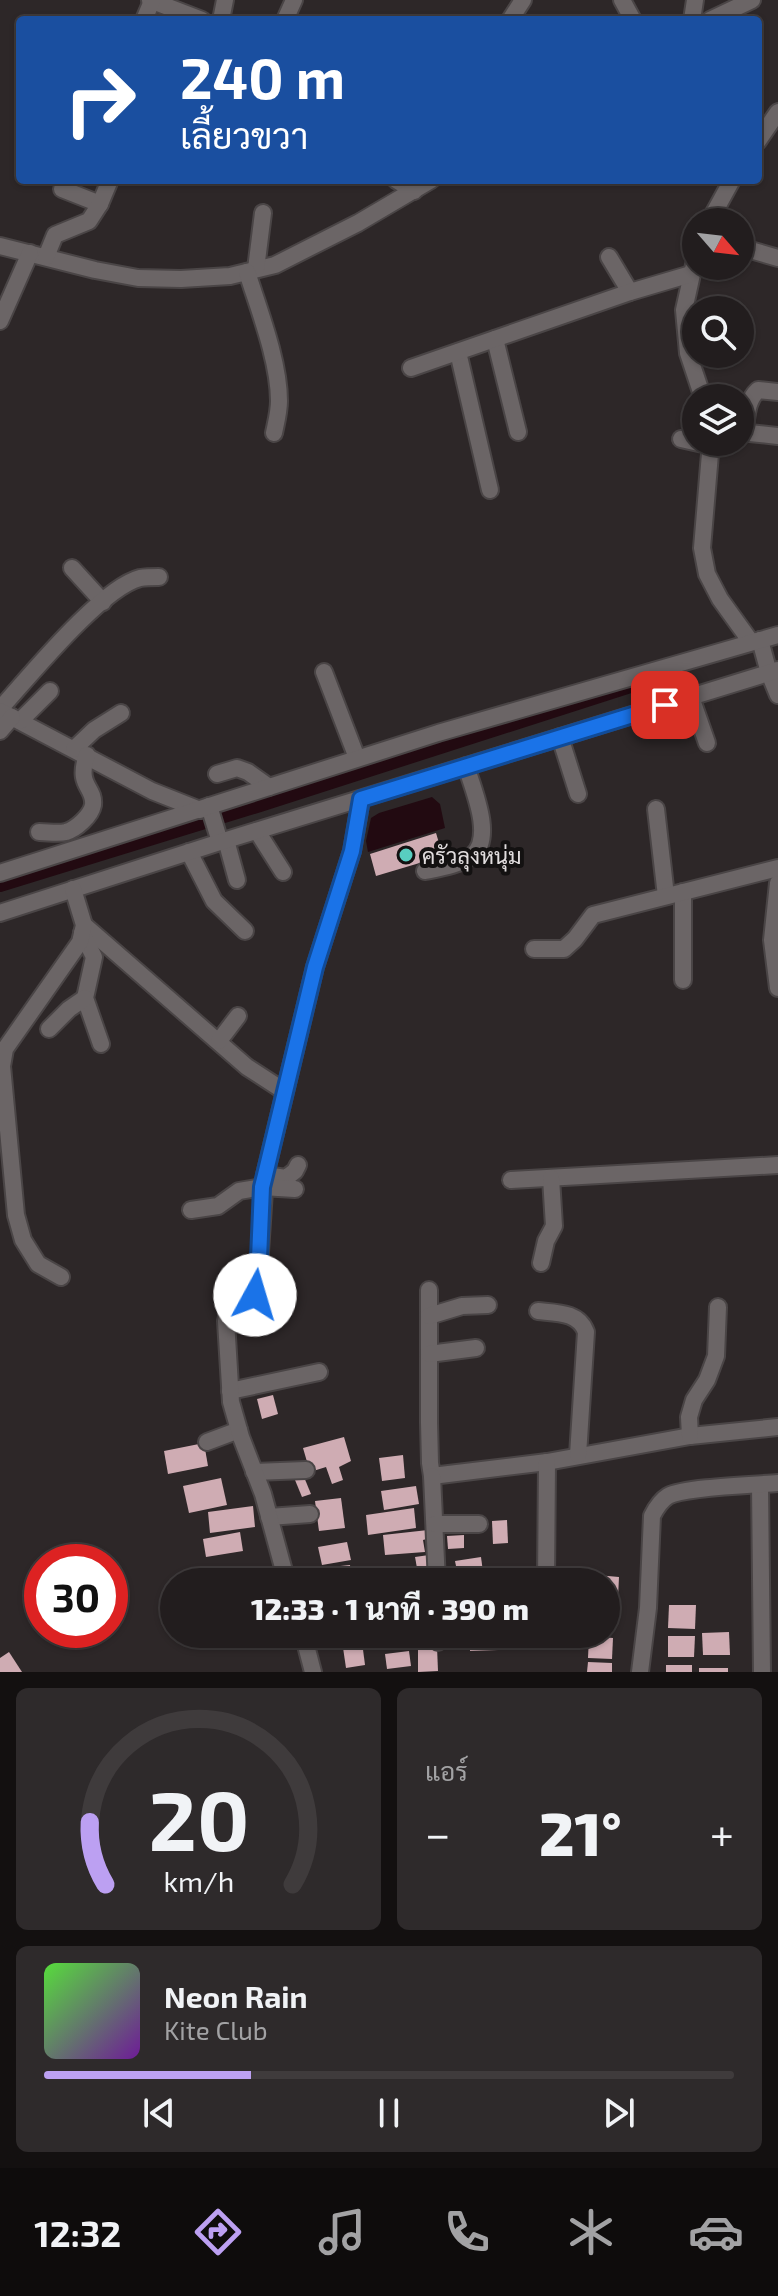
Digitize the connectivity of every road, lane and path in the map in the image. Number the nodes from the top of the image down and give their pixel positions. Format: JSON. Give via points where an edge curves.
{"nodes":[{"id":1,"x":151,"y":0,"type":"edge"},
{"id":2,"x":752,"y":0,"type":"edge"},
{"id":3,"x":192,"y":16,"type":"edge"},
{"id":4,"x":718,"y":16,"type":"edge"},
{"id":5,"x":778,"y":112,"type":"edge"},
{"id":6,"x":762,"y":135,"type":"edge"},
{"id":7,"x":108,"y":184,"type":"edge"},
{"id":8,"x":403,"y":184,"type":"edge"},
{"id":9,"x":425,"y":184,"type":"edge"},
{"id":10,"x":730,"y":184,"type":"edge"},
{"id":11,"x":62,"y":189,"type":"dead end"},
{"id":12,"x":414,"y":191,"type":"junction"},
{"id":13,"x":100,"y":204,"type":"junction"},
{"id":14,"x":717,"y":208,"type":"edge"},
{"id":15,"x":263,"y":213,"type":"dead end"},
{"id":16,"x":0,"y":246,"type":"edge"},
{"id":17,"x":754,"y":251,"type":"edge"},
{"id":18,"x":38,"y":255,"type":"junction"},
{"id":19,"x":609,"y":257,"type":"dead end"},
{"id":20,"x":778,"y":258,"type":"edge"},
{"id":21,"x":251,"y":270,"type":"junction"},
{"id":22,"x":682,"y":277,"type":"edge"},
{"id":23,"x":690,"y":280,"type":"edge"},
{"id":24,"x":630,"y":292,"type":"junction"},
{"id":25,"x":0,"y":321,"type":"edge"},
{"id":26,"x":495,"y":339,"type":"junction"},
{"id":27,"x":458,"y":352,"type":"junction"},
{"id":28,"x":411,"y":368,"type":"dead end"},
{"id":29,"x":698,"y":384,"type":"edge"},
{"id":30,"x":778,"y":392,"type":"edge"},
{"id":31,"x":754,"y":393,"type":"edge"},
{"id":32,"x":518,"y":432,"type":"dead end"},
{"id":33,"x":274,"y":433,"type":"dead end"},
{"id":34,"x":754,"y":433,"type":"edge"},
{"id":35,"x":778,"y":436,"type":"edge"},
{"id":36,"x":711,"y":456,"type":"edge"},
{"id":37,"x":490,"y":490,"type":"dead end"},
{"id":38,"x":72,"y":568,"type":"dead end"},
{"id":39,"x":159,"y":577,"type":"dead end"},
{"id":40,"x":103,"y":602,"type":"junction"},
{"id":41,"x":778,"y":635,"type":"edge"},
{"id":42,"x":757,"y":642,"type":"junction"},
{"id":43,"x":771,"y":670,"type":"edge"},
{"id":44,"x":324,"y":672,"type":"dead end"},
{"id":45,"x":50,"y":691,"type":"dead end"},
{"id":46,"x":778,"y":695,"type":"edge"},
{"id":47,"x":691,"y":697,"type":"junction"},
{"id":48,"x":121,"y":713,"type":"dead end"},
{"id":49,"x":8,"y":715,"type":"edge"},
{"id":50,"x":0,"y":731,"type":"edge"},
{"id":51,"x":560,"y":737,"type":"junction"},
{"id":52,"x":707,"y":743,"type":"dead end"},
{"id":53,"x":80,"y":752,"type":"junction"},
{"id":54,"x":357,"y":758,"type":"junction"},
{"id":55,"x":466,"y":766,"type":"junction"},
{"id":56,"x":217,"y":774,"type":"dead end"},
{"id":57,"x":269,"y":787,"type":"junction"},
{"id":58,"x":578,"y":794,"type":"dead end"},
{"id":59,"x":361,"y":799,"type":"junction"},
{"id":60,"x":656,"y":809,"type":"dead end"},
{"id":61,"x":207,"y":811,"type":"junction"},
{"id":62,"x":257,"y":831,"type":"junction"},
{"id":63,"x":39,"y":832,"type":"dead end"},
{"id":64,"x":221,"y":839,"type":"junction"},
{"id":65,"x":189,"y":852,"type":"junction"},
{"id":66,"x":778,"y":868,"type":"edge"},
{"id":67,"x":425,"y":871,"type":"dead end"},
{"id":68,"x":283,"y":872,"type":"dead end"},
{"id":69,"x":0,"y":873,"type":"edge"},
{"id":70,"x":237,"y":880,"type":"dead end"},
{"id":71,"x":778,"y":883,"type":"edge"},
{"id":72,"x":73,"y":889,"type":"junction"},
{"id":73,"x":683,"y":892,"type":"junction"},
{"id":74,"x":666,"y":896,"type":"junction"},
{"id":75,"x":0,"y":913,"type":"edge"},
{"id":76,"x":83,"y":929,"type":"junction"},
{"id":77,"x":245,"y":931,"type":"dead end"},
{"id":78,"x":534,"y":949,"type":"dead end"},
{"id":79,"x":683,"y":980,"type":"dead end"},
{"id":80,"x":778,"y":988,"type":"edge"},
{"id":81,"x":85,"y":998,"type":"junction"},
{"id":82,"x":238,"y":1016,"type":"dead end"},
{"id":83,"x":49,"y":1029,"type":"dead end"},
{"id":84,"x":219,"y":1041,"type":"junction"},
{"id":85,"x":101,"y":1044,"type":"dead end"},
{"id":86,"x":284,"y":1091,"type":"junction"},
{"id":87,"x":298,"y":1165,"type":"dead end"},
{"id":88,"x":778,"y":1165,"type":"edge"},
{"id":89,"x":551,"y":1178,"type":"junction"},
{"id":90,"x":511,"y":1180,"type":"dead end"},
{"id":91,"x":264,"y":1181,"type":"junction"},
{"id":92,"x":295,"y":1189,"type":"dead end"},
{"id":93,"x":191,"y":1210,"type":"dead end"},
{"id":94,"x":541,"y":1263,"type":"dead end"},
{"id":95,"x":61,"y":1277,"type":"dead end"},
{"id":96,"x":429,"y":1290,"type":"dead end"},
{"id":97,"x":488,"y":1305,"type":"dead end"},
{"id":98,"x":718,"y":1307,"type":"dead end"},
{"id":99,"x":538,"y":1311,"type":"dead end"},
{"id":100,"x":429,"y":1316,"type":"junction"},
{"id":101,"x":476,"y":1348,"type":"dead end"},
{"id":102,"x":429,"y":1354,"type":"junction"},
{"id":103,"x":319,"y":1372,"type":"dead end"},
{"id":104,"x":230,"y":1391,"type":"junction"},
{"id":105,"x":778,"y":1427,"type":"edge"},
{"id":106,"x":239,"y":1430,"type":"junction"},
{"id":107,"x":690,"y":1436,"type":"junction"},
{"id":108,"x":207,"y":1442,"type":"dead end"},
{"id":109,"x":578,"y":1455,"type":"junction"},
{"id":110,"x":547,"y":1462,"type":"junction"},
{"id":111,"x":306,"y":1470,"type":"dead end"},
{"id":112,"x":254,"y":1472,"type":"junction"},
{"id":113,"x":432,"y":1476,"type":"junction"},
{"id":114,"x":778,"y":1483,"type":"edge"},
{"id":115,"x":760,"y":1485,"type":"junction"},
{"id":116,"x":310,"y":1514,"type":"dead end"},
{"id":117,"x":269,"y":1517,"type":"junction"},
{"id":118,"x":435,"y":1524,"type":"junction"},
{"id":119,"x":479,"y":1524,"type":"dead end"},
{"id":120,"x":283,"y":1568,"type":"edge"},
{"id":121,"x":437,"y":1568,"type":"edge"},
{"id":122,"x":546,"y":1568,"type":"edge"},
{"id":123,"x":307,"y":1648,"type":"edge"},
{"id":124,"x":313,"y":1672,"type":"edge"},
{"id":125,"x":640,"y":1672,"type":"edge"},
{"id":126,"x":762,"y":1672,"type":"edge"}],
"edges":[{"from":1,"to":3,"type":"street"},
{"from":2,"to":4,"type":"street"},
{"from":5,"to":6,"type":"street"},
{"from":7,"to":13,"type":"street"},
{"from":8,"to":12,"type":"street"},
{"from":9,"to":12,"type":"street"},
{"from":10,"to":14,"type":"street"},
{"from":11,"to":13,"type":"street"},
{"from":12,"to":21,"type":"street","via":[[275,265]]},
{"from":13,"to":18,"type":"street","via":[[89,221],[55,235]]},
{"from":15,"to":21,"type":"street"},
{"from":16,"to":18,"type":"street"},
{"from":17,"to":20,"type":"street"},
{"from":18,"to":21,"type":"street","via":[[138,278],[230,276]]},
{"from":18,"to":25,"type":"street"},
{"from":19,"to":24,"type":"street"},
{"from":21,"to":33,"type":"street","via":[[277,384]]},
{"from":22,"to":24,"type":"street"},
{"from":23,"to":29,"type":"street","via":[[684,310],[688,353]]},
{"from":24,"to":26,"type":"street"},
{"from":26,"to":27,"type":"street"},
{"from":26,"to":32,"type":"street"},
{"from":27,"to":28,"type":"street"},
{"from":27,"to":37,"type":"street"},
{"from":30,"to":31,"type":"street"},
{"from":34,"to":35,"type":"street"},
{"from":36,"to":42,"type":"street","via":[[702,548],[707,574],[720,599]]},
{"from":38,"to":40,"type":"street"},
{"from":39,"to":40,"type":"street","via":[[140,578]]},
{"from":40,"to":49,"type":"street","via":[[63,639]]},
{"from":41,"to":42,"type":"street"},
{"from":42,"to":43,"type":"street"},
{"from":42,"to":54,"type":"street"},
{"from":43,"to":46,"type":"street"},
{"from":43,"to":47,"type":"street"},
{"from":44,"to":54,"type":"street"},
{"from":45,"to":49,"type":"street"},
{"from":47,"to":51,"type":"street"},
{"from":47,"to":52,"type":"street"},
{"from":48,"to":53,"type":"street","via":[[94,730]]},
{"from":49,"to":50,"type":"street"},
{"from":49,"to":53,"type":"street"},
{"from":51,"to":55,"type":"street"},
{"from":51,"to":58,"type":"street"},
{"from":53,"to":61,"type":"street","via":[[152,791]]},
{"from":53,"to":63,"type":"street","via":[[82,778],[93,805],[87,817],[66,832]]},
{"from":54,"to":57,"type":"street"},
{"from":55,"to":59,"type":"street"},
{"from":55,"to":67,"type":"street","via":[[481,818],[480,845],[472,856]]},
{"from":56,"to":57,"type":"street","via":[[237,768]]},
{"from":57,"to":61,"type":"street"},
{"from":59,"to":62,"type":"street"},
{"from":59,"to":86,"type":"street","via":[[352,851]]},
{"from":60,"to":74,"type":"street"},
{"from":61,"to":64,"type":"street"},
{"from":61,"to":69,"type":"street"},
{"from":62,"to":64,"type":"street"},
{"from":62,"to":68,"type":"street"},
{"from":64,"to":65,"type":"street"},
{"from":64,"to":70,"type":"street"},
{"from":65,"to":72,"type":"street"},
{"from":65,"to":77,"type":"street","via":[[214,901]]},
{"from":66,"to":73,"type":"street"},
{"from":71,"to":80,"type":"street","via":[[772,940]]},
{"from":72,"to":75,"type":"street"},
{"from":72,"to":76,"type":"street"},
{"from":73,"to":74,"type":"street"},
{"from":73,"to":79,"type":"street"},
{"from":74,"to":78,"type":"street","via":[[593,915],[564,949]]},
{"from":76,"to":81,"type":"street","via":[[94,957]]},
{"from":76,"to":84,"type":"street"},
{"from":76,"to":95,"type":"street","via":[[76,950],[5,1049],[2,1066],[19,1228],[38,1264]]},
{"from":81,"to":83,"type":"street"},
{"from":81,"to":85,"type":"street"},
{"from":82,"to":84,"type":"street"},
{"from":84,"to":86,"type":"street"},
{"from":86,"to":91,"type":"street"},
{"from":87,"to":91,"type":"street","via":[[286,1178]]},
{"from":88,"to":89,"type":"street"},
{"from":89,"to":90,"type":"street"},
{"from":89,"to":94,"type":"street","via":[[554,1226]]},
{"from":91,"to":92,"type":"street"},
{"from":91,"to":93,"type":"street","via":[[218,1206]]},
{"from":91,"to":104,"type":"street","via":[[255,1295],[229,1309],[226,1321]]},
{"from":96,"to":100,"type":"street"},
{"from":97,"to":100,"type":"street"},
{"from":98,"to":107,"type":"street","via":[[716,1356],[694,1400]]},
{"from":99,"to":109,"type":"street","via":[[572,1316],[586,1332]]},
{"from":100,"to":102,"type":"street"},
{"from":101,"to":102,"type":"street"},
{"from":102,"to":113,"type":"street"},
{"from":103,"to":104,"type":"street"},
{"from":104,"to":106,"type":"street"},
{"from":105,"to":107,"type":"street"},
{"from":106,"to":108,"type":"street"},
{"from":106,"to":112,"type":"street"},
{"from":107,"to":109,"type":"street"},
{"from":109,"to":110,"type":"street"},
{"from":110,"to":113,"type":"street"},
{"from":110,"to":122,"type":"street"},
{"from":111,"to":112,"type":"street"},
{"from":112,"to":117,"type":"street"},
{"from":113,"to":118,"type":"street"},
{"from":114,"to":115,"type":"street"},
{"from":115,"to":125,"type":"street","via":[[685,1492],[658,1506],[652,1516]]},
{"from":115,"to":126,"type":"street"},
{"from":116,"to":117,"type":"street"},
{"from":117,"to":120,"type":"street"},
{"from":118,"to":119,"type":"street"},
{"from":118,"to":121,"type":"street"},
{"from":123,"to":124,"type":"street"}]}
